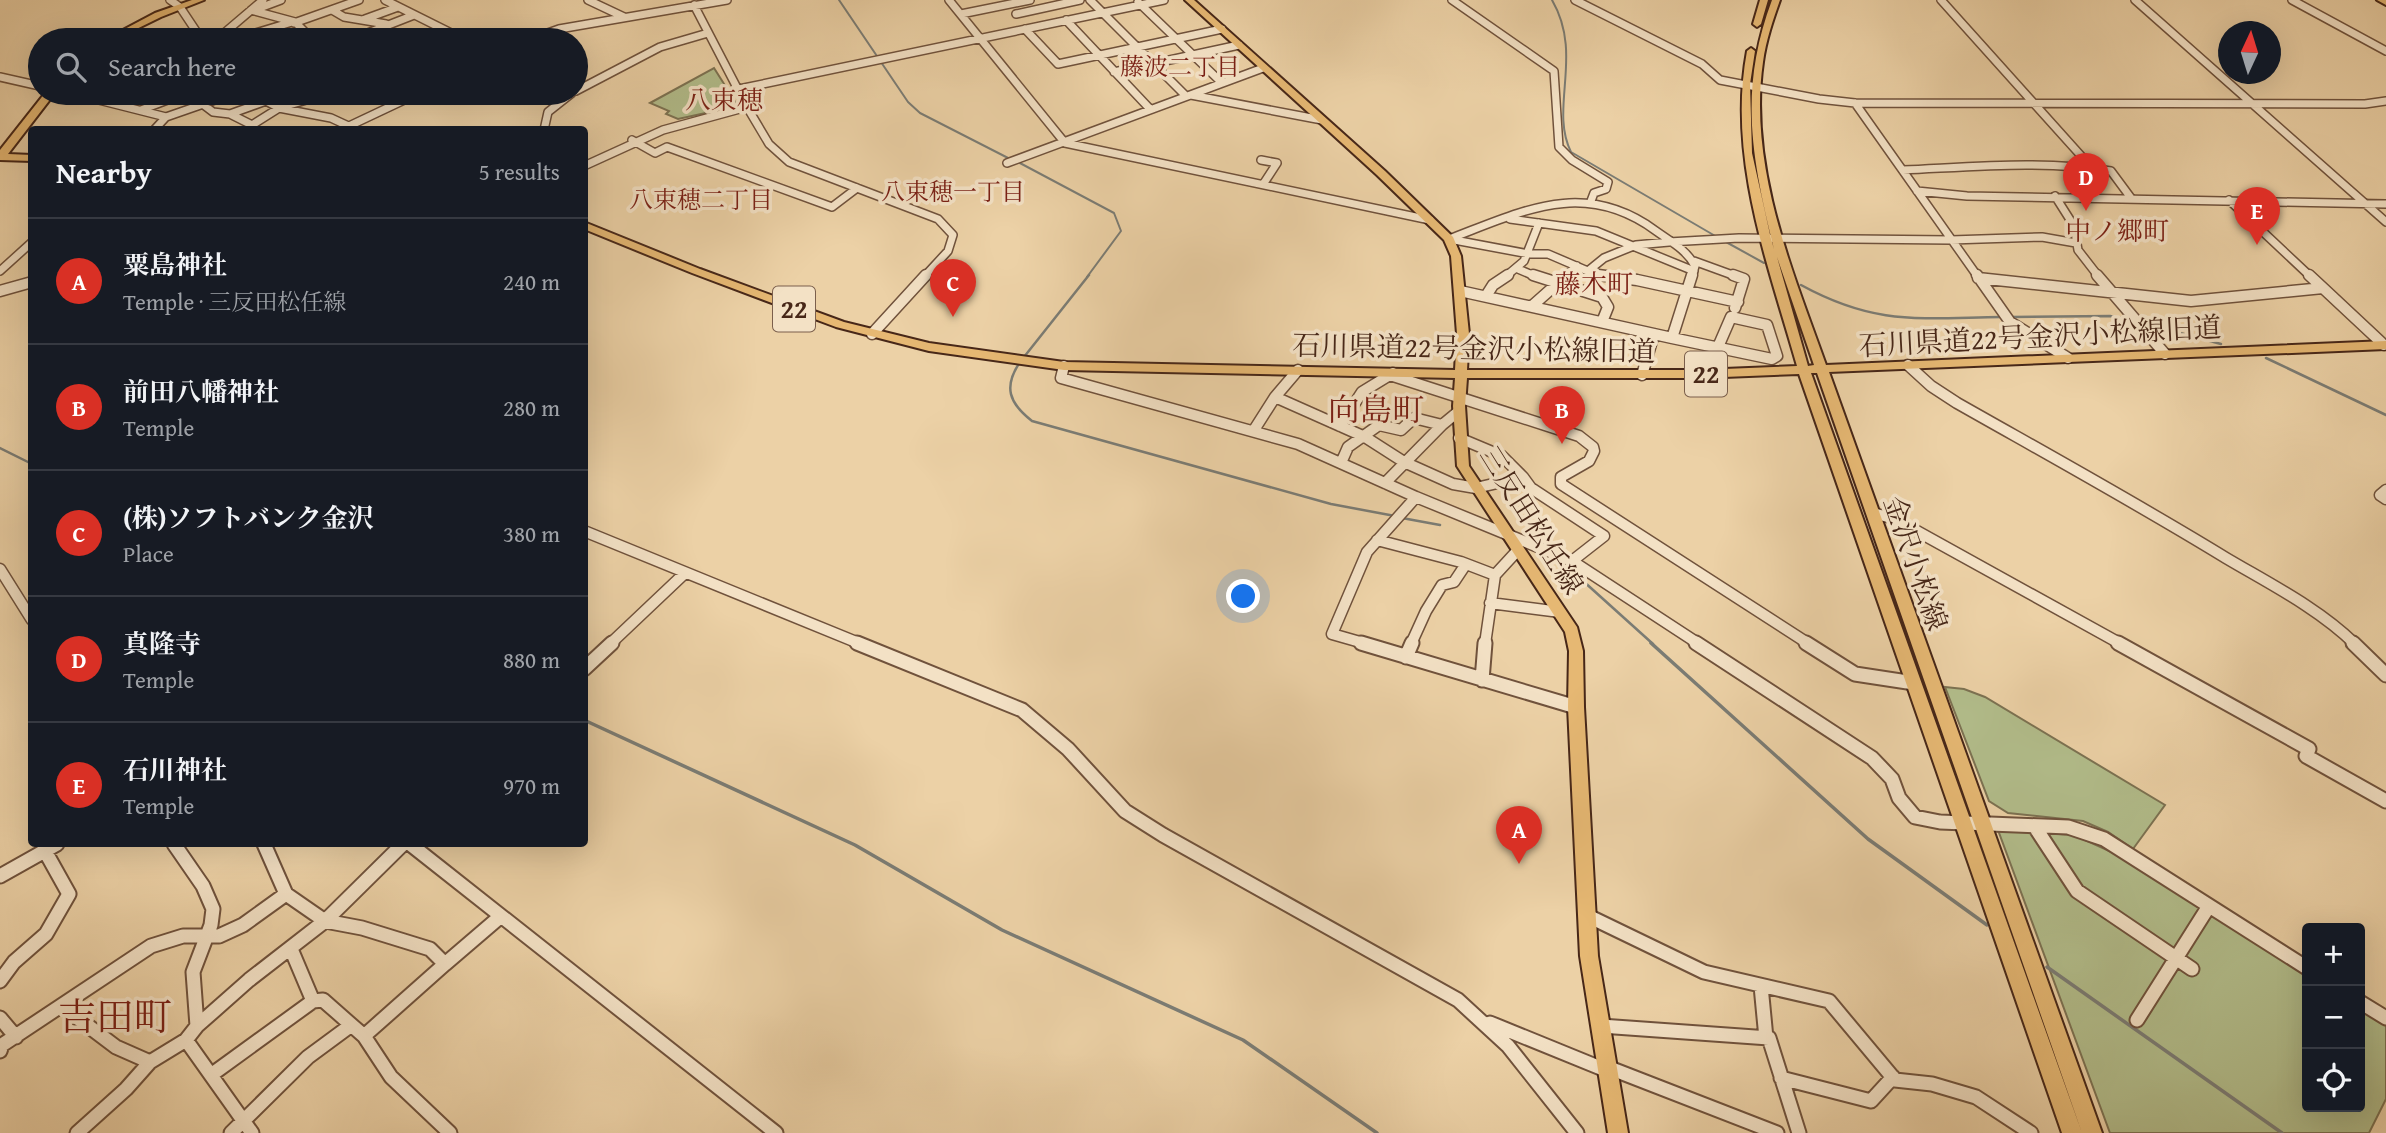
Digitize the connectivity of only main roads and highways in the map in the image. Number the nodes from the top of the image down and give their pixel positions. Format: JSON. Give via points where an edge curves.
{"nodes":[{"id":1,"x":200,"y":0,"type":"edge"},
{"id":2,"x":1189,"y":0,"type":"edge"},
{"id":3,"x":1764,"y":0,"type":"edge"},
{"id":4,"x":1776,"y":0,"type":"edge"},
{"id":5,"x":2381,"y":0,"type":"edge"},
{"id":6,"x":2386,"y":2,"type":"edge"},
{"id":7,"x":135,"y":28,"type":"edge"},
{"id":8,"x":1750,"y":85,"type":"junction"},
{"id":9,"x":41,"y":105,"type":"edge"},
{"id":10,"x":0,"y":157,"type":"edge"},
{"id":11,"x":28,"y":158,"type":"edge"},
{"id":12,"x":588,"y":227,"type":"edge"},
{"id":13,"x":1771,"y":239,"type":"junction"},
{"id":14,"x":2385,"y":345,"type":"edge"},
{"id":15,"x":1820,"y":370,"type":"junction"},
{"id":16,"x":1804,"y":371,"type":"junction"},
{"id":17,"x":1463,"y":374,"type":"junction"},
{"id":18,"x":1618,"y":1133,"type":"edge"},
{"id":19,"x":2072,"y":1133,"type":"edge"},
{"id":20,"x":2092,"y":1133,"type":"edge"}],
"edges":[{"from":1,"to":7,"type":"main road"},
{"from":2,"to":17,"type":"main road","name":"三反田松任線","via":[[1449,239],[1460,290]]},
{"from":3,"to":8,"type":"main road","name":"金沢小松線"},
{"from":4,"to":8,"type":"main road","name":"金沢小松線"},
{"from":5,"to":6,"type":"main road"},
{"from":8,"to":13,"type":"main road","name":"金沢小松線","via":[[1747,153]]},
{"from":9,"to":10,"type":"main road"},
{"from":10,"to":11,"type":"main road"},
{"from":12,"to":17,"type":"main road","name":"石川県道22号金沢小松線旧道","number":"22","via":[[800,312],[929,347],[1065,366]]},
{"from":13,"to":15,"type":"main road","name":"金沢小松線"},
{"from":13,"to":16,"type":"main road","name":"金沢小松線"},
{"from":14,"to":15,"type":"main road","name":"石川県道22号金沢小松線旧道","number":"22"},
{"from":15,"to":16,"type":"main road","name":"石川県道22号金沢小松線旧道","number":"22"},
{"from":15,"to":20,"type":"main road","name":"金沢小松線"},
{"from":16,"to":17,"type":"main road","name":"石川県道22号金沢小松線旧道","number":"22"},
{"from":16,"to":19,"type":"main road","name":"金沢小松線"},
{"from":17,"to":18,"type":"main road","name":"三反田松任線","via":[[1463,466],[1572,631],[1586,915]]}]}
